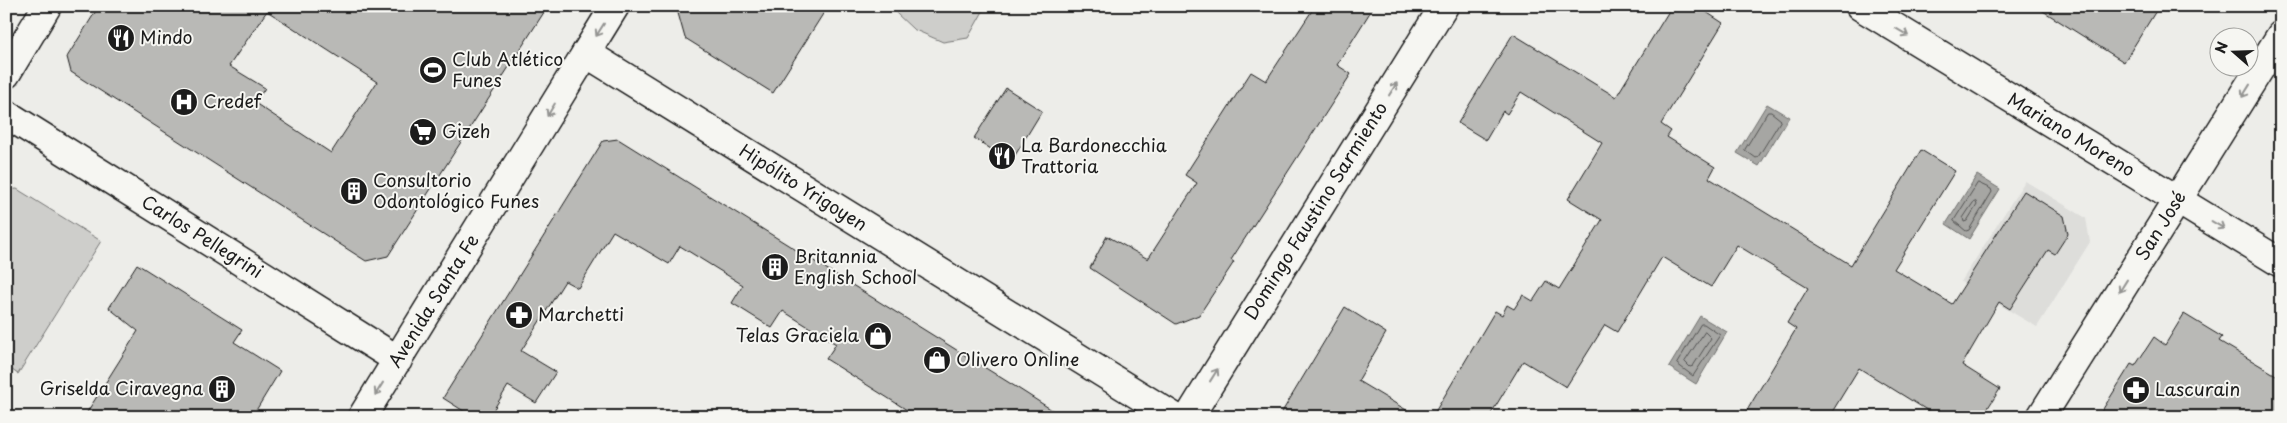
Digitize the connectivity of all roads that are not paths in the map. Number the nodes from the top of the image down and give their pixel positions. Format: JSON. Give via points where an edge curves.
{"nodes":[{"id":1,"x":47,"y":6,"type":"edge"},
{"id":2,"x":615,"y":6,"type":"edge"},
{"id":3,"x":1444,"y":6,"type":"edge"},
{"id":4,"x":1860,"y":6,"type":"edge"},
{"id":5,"x":2281,"y":35,"type":"edge"},
{"id":6,"x":586,"y":53,"type":"junction"},
{"id":7,"x":6,"y":74,"type":"edge"},
{"id":8,"x":6,"y":114,"type":"edge"},
{"id":9,"x":2177,"y":200,"type":"junction"},
{"id":10,"x":2281,"y":263,"type":"edge"},
{"id":11,"x":398,"y":360,"type":"junction"},
{"id":12,"x":362,"y":417,"type":"edge"},
{"id":13,"x":1174,"y":417,"type":"edge"},
{"id":14,"x":1189,"y":417,"type":"edge"},
{"id":15,"x":2041,"y":417,"type":"edge"}],
"edges":[{"from":1,"to":7,"type":"street"},
{"from":2,"to":6,"type":"street","name":"Avenida Santa Fe","one_way":true},
{"from":14,"to":3,"type":"street","name":"Domingo Faustino Sarmiento","one_way":true},
{"from":4,"to":9,"type":"street","name":"Mariano Moreno","one_way":true},
{"from":5,"to":9,"type":"street","name":"San José","one_way":true},
{"from":6,"to":11,"type":"street","name":"Avenida Santa Fe","one_way":true},
{"from":6,"to":13,"type":"street","name":"Hipólito Yrigoyen"},
{"from":8,"to":11,"type":"street","name":"Carlos Pellegrini"},
{"from":9,"to":10,"type":"street","name":"Mariano Moreno","one_way":true},
{"from":9,"to":15,"type":"street","name":"San José","one_way":true},
{"from":11,"to":12,"type":"street","name":"Avenida Santa Fe","one_way":true}]}
